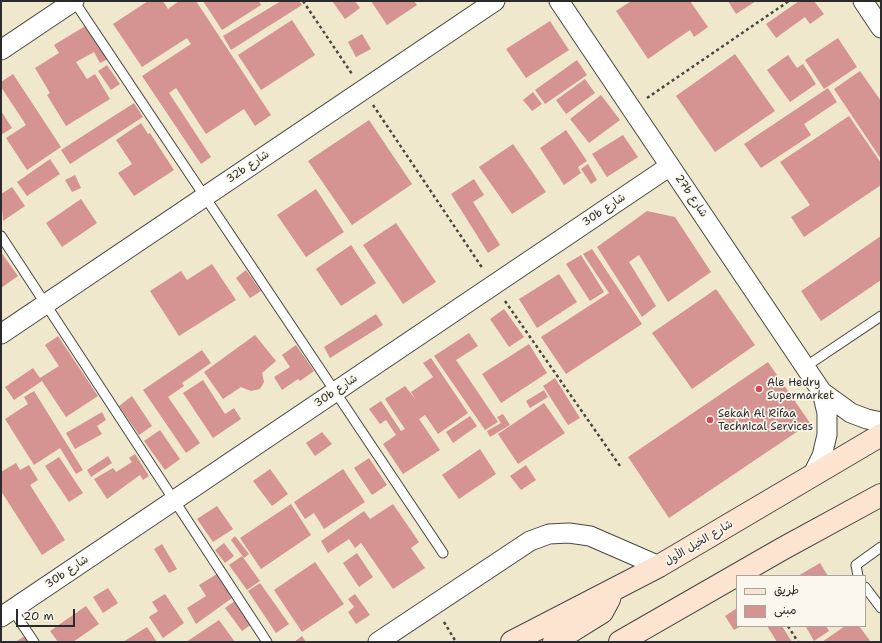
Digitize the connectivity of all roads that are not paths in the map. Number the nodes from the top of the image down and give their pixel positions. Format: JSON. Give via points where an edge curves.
{"nodes":[{"id":1,"x":74,"y":1,"type":"edge"},
{"id":2,"x":495,"y":1,"type":"edge"},
{"id":3,"x":559,"y":1,"type":"edge"},
{"id":4,"x":871,"y":5,"type":"edge"},
{"id":5,"x":881,"y":28,"type":"edge"},
{"id":6,"x":1,"y":50,"type":"edge"},
{"id":7,"x":670,"y":166,"type":"junction"},
{"id":8,"x":205,"y":197,"type":"junction"},
{"id":9,"x":1,"y":236,"type":"edge"},
{"id":10,"x":45,"y":304,"type":"junction"},
{"id":11,"x":881,"y":316,"type":"edge"},
{"id":12,"x":1,"y":334,"type":"edge"},
{"id":13,"x":805,"y":367,"type":"junction"},
{"id":14,"x":335,"y":392,"type":"junction"},
{"id":15,"x":822,"y":392,"type":"junction"},
{"id":16,"x":881,"y":422,"type":"edge"},
{"id":17,"x":881,"y":435,"type":"edge"},
{"id":18,"x":812,"y":476,"type":"junction"},
{"id":19,"x":881,"y":495,"type":"edge"},
{"id":20,"x":174,"y":500,"type":"junction"},
{"id":21,"x":881,"y":547,"type":"edge"},
{"id":22,"x":443,"y":553,"type":"dead end"},
{"id":23,"x":659,"y":566,"type":"junction"},
{"id":24,"x":736,"y":575,"type":"edge"},
{"id":25,"x":737,"y":575,"type":"edge"},
{"id":26,"x":858,"y":575,"type":"edge"},
{"id":27,"x":866,"y":588,"type":"edge"},
{"id":28,"x":611,"y":592,"type":"junction"},
{"id":29,"x":881,"y":608,"type":"edge"},
{"id":30,"x":6,"y":613,"type":"edge"},
{"id":31,"x":34,"y":642,"type":"edge"},
{"id":32,"x":267,"y":642,"type":"edge"},
{"id":33,"x":378,"y":642,"type":"edge"},
{"id":34,"x":512,"y":642,"type":"edge"},
{"id":35,"x":554,"y":642,"type":"edge"},
{"id":36,"x":620,"y":642,"type":"edge"}],
"edges":[{"from":1,"to":6,"type":"street"},
{"from":1,"to":8,"type":"lane"},
{"from":2,"to":8,"type":"street","name":"32b شارع"},
{"from":3,"to":7,"type":"street","name":"27b شارع"},
{"from":4,"to":5,"type":"street"},
{"from":7,"to":13,"type":"street","name":"27b شارع"},
{"from":7,"to":14,"type":"street","name":"30b شارع"},
{"from":8,"to":10,"type":"street","name":"32b شارع"},
{"from":8,"to":14,"type":"lane"},
{"from":9,"to":10,"type":"lane"},
{"from":10,"to":12,"type":"street","name":"32b شارع"},
{"from":10,"to":20,"type":"lane"},
{"from":11,"to":13,"type":"lane"},
{"from":13,"to":15,"type":"street","name":"27b شارع"},
{"from":14,"to":20,"type":"street","name":"30b شارع"},
{"from":14,"to":22,"type":"lane"},
{"from":15,"to":16,"type":"street","name":"27b شارع","via":[[851,413]]},
{"from":15,"to":18,"type":"street","name":"27b شارع","via":[[827,413],[827,435],[822,456]]},
{"from":17,"to":18,"type":"main road","name":"شارع الخيل الأول"},
{"from":18,"to":23,"type":"main road","name":"شارع الخيل الأول"},
{"from":19,"to":25,"type":"main road"},
{"from":20,"to":30,"type":"street","name":"30b شارع"},
{"from":20,"to":32,"type":"lane"},
{"from":21,"to":26,"type":"lane","via":[[856,565]]},
{"from":23,"to":28,"type":"main road","name":"شارع الخيل الأول"},
{"from":23,"to":33,"type":"street","via":[[590,536],[549,534],[530,541]]},
{"from":24,"to":36,"type":"main road"},
{"from":27,"to":29,"type":"lane"},
{"from":28,"to":34,"type":"main road","name":"شارع الخيل الأول"},
{"from":28,"to":35,"type":"main road","via":[[602,612]]},
{"from":30,"to":31,"type":"lane"}]}
